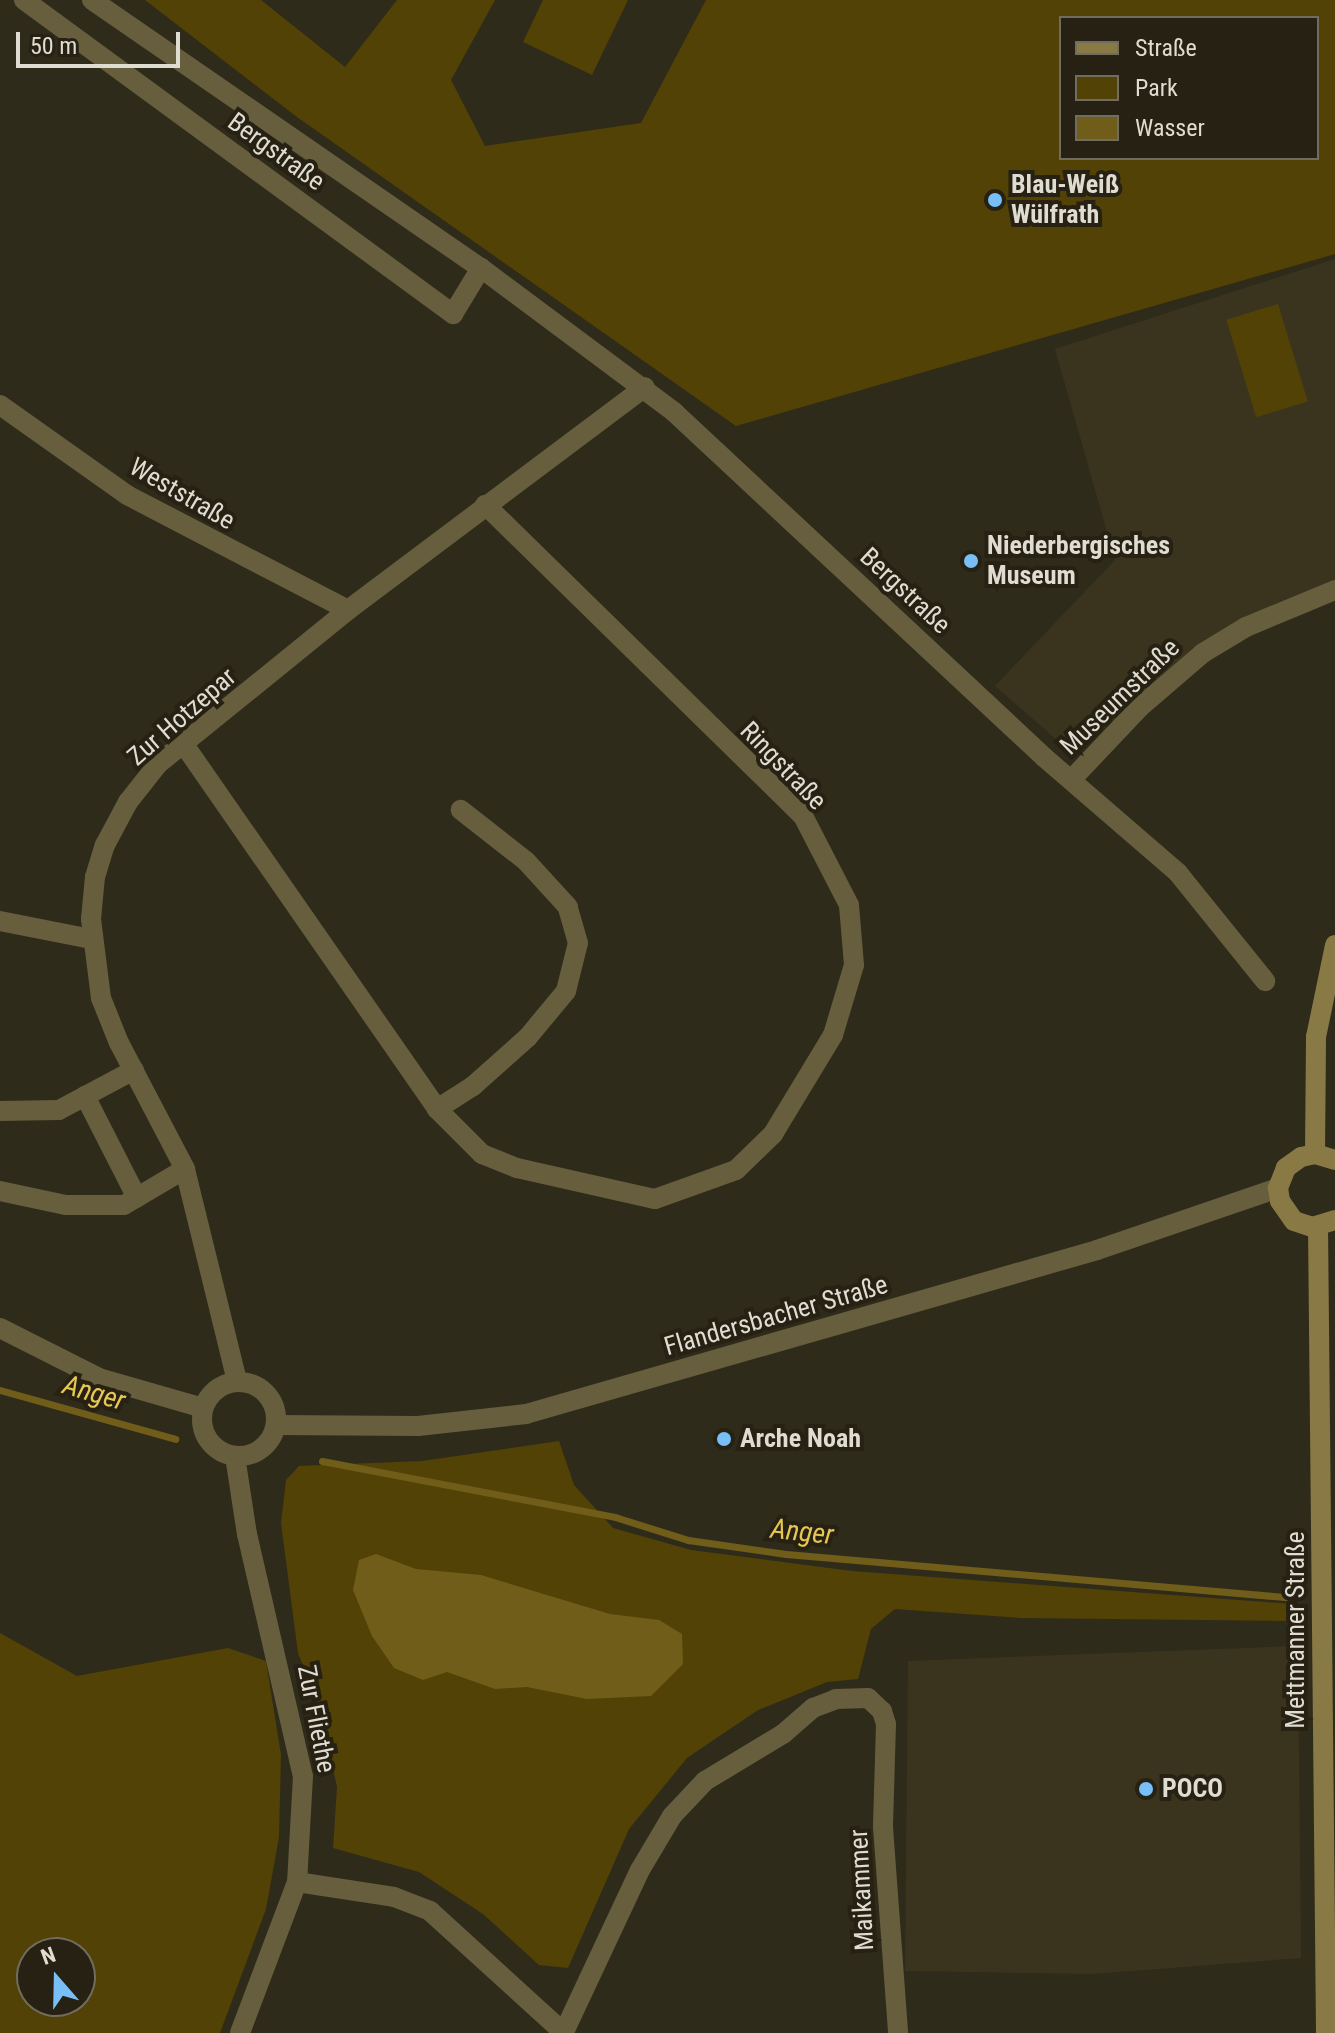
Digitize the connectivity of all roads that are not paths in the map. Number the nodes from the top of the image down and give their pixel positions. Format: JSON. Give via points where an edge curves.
{"nodes":[{"id":1,"x":24,"y":0,"type":"edge"},
{"id":2,"x":92,"y":0,"type":"edge"},
{"id":3,"x":481,"y":268,"type":"junction"},
{"id":4,"x":645,"y":387,"type":"junction"},
{"id":5,"x":0,"y":405,"type":"edge"},
{"id":6,"x":485,"y":505,"type":"junction"},
{"id":7,"x":1335,"y":590,"type":"edge"},
{"id":8,"x":348,"y":610,"type":"junction"},
{"id":9,"x":185,"y":746,"type":"junction"},
{"id":10,"x":1071,"y":780,"type":"junction"},
{"id":11,"x":461,"y":810,"type":"dead end"},
{"id":12,"x":0,"y":921,"type":"edge"},
{"id":13,"x":91,"y":939,"type":"junction"},
{"id":14,"x":1335,"y":945,"type":"edge"},
{"id":15,"x":1265,"y":981,"type":"dead end"},
{"id":16,"x":134,"y":1070,"type":"junction"},
{"id":17,"x":85,"y":1096,"type":"junction"},
{"id":18,"x":437,"y":1109,"type":"junction"},
{"id":19,"x":0,"y":1111,"type":"edge"},
{"id":20,"x":1315,"y":1154,"type":"junction"},
{"id":21,"x":1335,"y":1160,"type":"edge"},
{"id":22,"x":185,"y":1169,"type":"junction"},
{"id":23,"x":1278,"y":1188,"type":"junction"},
{"id":24,"x":0,"y":1191,"type":"edge"},
{"id":25,"x":137,"y":1198,"type":"junction"},
{"id":26,"x":1327,"y":1223,"type":"edge"},
{"id":27,"x":0,"y":1328,"type":"edge"},
{"id":28,"x":237,"y":1381,"type":"junction"},
{"id":29,"x":203,"y":1408,"type":"junction"},
{"id":30,"x":276,"y":1425,"type":"junction"},
{"id":31,"x":235,"y":1456,"type":"junction"},
{"id":32,"x":1328,"y":1536,"type":"edge"},
{"id":33,"x":297,"y":1882,"type":"junction"},
{"id":34,"x":1330,"y":1966,"type":"edge"},
{"id":35,"x":240,"y":2033,"type":"edge"},
{"id":36,"x":564,"y":2033,"type":"edge"},
{"id":37,"x":898,"y":2033,"type":"edge"},
{"id":38,"x":1326,"y":2033,"type":"edge"}],
"edges":[{"from":1,"to":3,"type":"street","name":"Bergstraße","via":[[453,314]]},
{"from":2,"to":3,"type":"street","name":"Bergstraße"},
{"from":3,"to":4,"type":"street","name":"Bergstraße"},
{"from":4,"to":6,"type":"street","name":"Zur Hotzepar"},
{"from":4,"to":10,"type":"street","name":"Bergstraße"},
{"from":5,"to":8,"type":"street","name":"Weststraße","via":[[127,495]]},
{"from":6,"to":8,"type":"street","name":"Zur Hotzepar"},
{"from":6,"to":18,"type":"street","name":"Ringstraße","via":[[803,816],[849,905],[854,965],[833,1035],[773,1134],[736,1170],[655,1199],[517,1168],[482,1154]]},
{"from":7,"to":10,"type":"street","name":"Museumstraße","via":[[1246,627],[1203,653],[1139,708]]},
{"from":8,"to":9,"type":"street","name":"Zur Hotzepar"},
{"from":9,"to":13,"type":"street","name":"Zur Hotzepar","via":[[158,764],[116,822],[95,877]]},
{"from":9,"to":18,"type":"street","name":"Ringstraße"},
{"from":10,"to":15,"type":"street","name":"Bergstraße","via":[[1178,873]]},
{"from":11,"to":18,"type":"street","via":[[526,861],[568,907],[578,943],[566,991],[528,1037],[473,1086]]},
{"from":12,"to":13,"type":"street"},
{"from":13,"to":16,"type":"street","name":"Zur Hotzepar","via":[[101,998]]},
{"from":14,"to":20,"type":"main road","via":[[1316,1037]]},
{"from":16,"to":17,"type":"street"},
{"from":16,"to":22,"type":"street","name":"Zur Hotzepar"},
{"from":17,"to":19,"type":"street","via":[[59,1110]]},
{"from":17,"to":25,"type":"street"},
{"from":20,"to":21,"type":"main road"},
{"from":20,"to":23,"type":"main road","via":[[1290,1164]]},
{"from":22,"to":25,"type":"street"},
{"from":22,"to":28,"type":"street","name":"Zur Hotzepar"},
{"from":23,"to":26,"type":"main road","via":[[1285,1212],[1305,1226]]},
{"from":23,"to":30,"type":"street","name":"Flandersbacher Straße","via":[[1141,1236],[526,1414],[418,1426]]},
{"from":24,"to":25,"type":"street","via":[[66,1205],[124,1205]]},
{"from":26,"to":32,"type":"main road","name":"Mettmanner Straße"},
{"from":27,"to":29,"type":"street","via":[[99,1378]]},
{"from":28,"to":29,"type":"street","via":[[219,1387]]},
{"from":28,"to":30,"type":"street","via":[[267,1394]]},
{"from":29,"to":31,"type":"street","via":[[202,1426],[209,1442]]},
{"from":30,"to":31,"type":"street","via":[[266,1445]]},
{"from":31,"to":33,"type":"street","name":"Zur Fliethe","via":[[256,1575],[299,1743],[303,1809]]},
{"from":32,"to":34,"type":"main road","name":"Mettmanner Straße"},
{"from":33,"to":35,"type":"street","name":"Zur Fliethe"},
{"from":33,"to":36,"type":"street","via":[[394,1897],[430,1911]]},
{"from":34,"to":38,"type":"main road","name":"Mettmanner Straße"},
{"from":36,"to":37,"type":"street","name":"Maikammer","via":[[640,1870],[672,1816],[705,1781],[783,1734],[813,1708],[836,1699],[868,1698],[882,1711],[887,1744],[883,1827]]}]}
